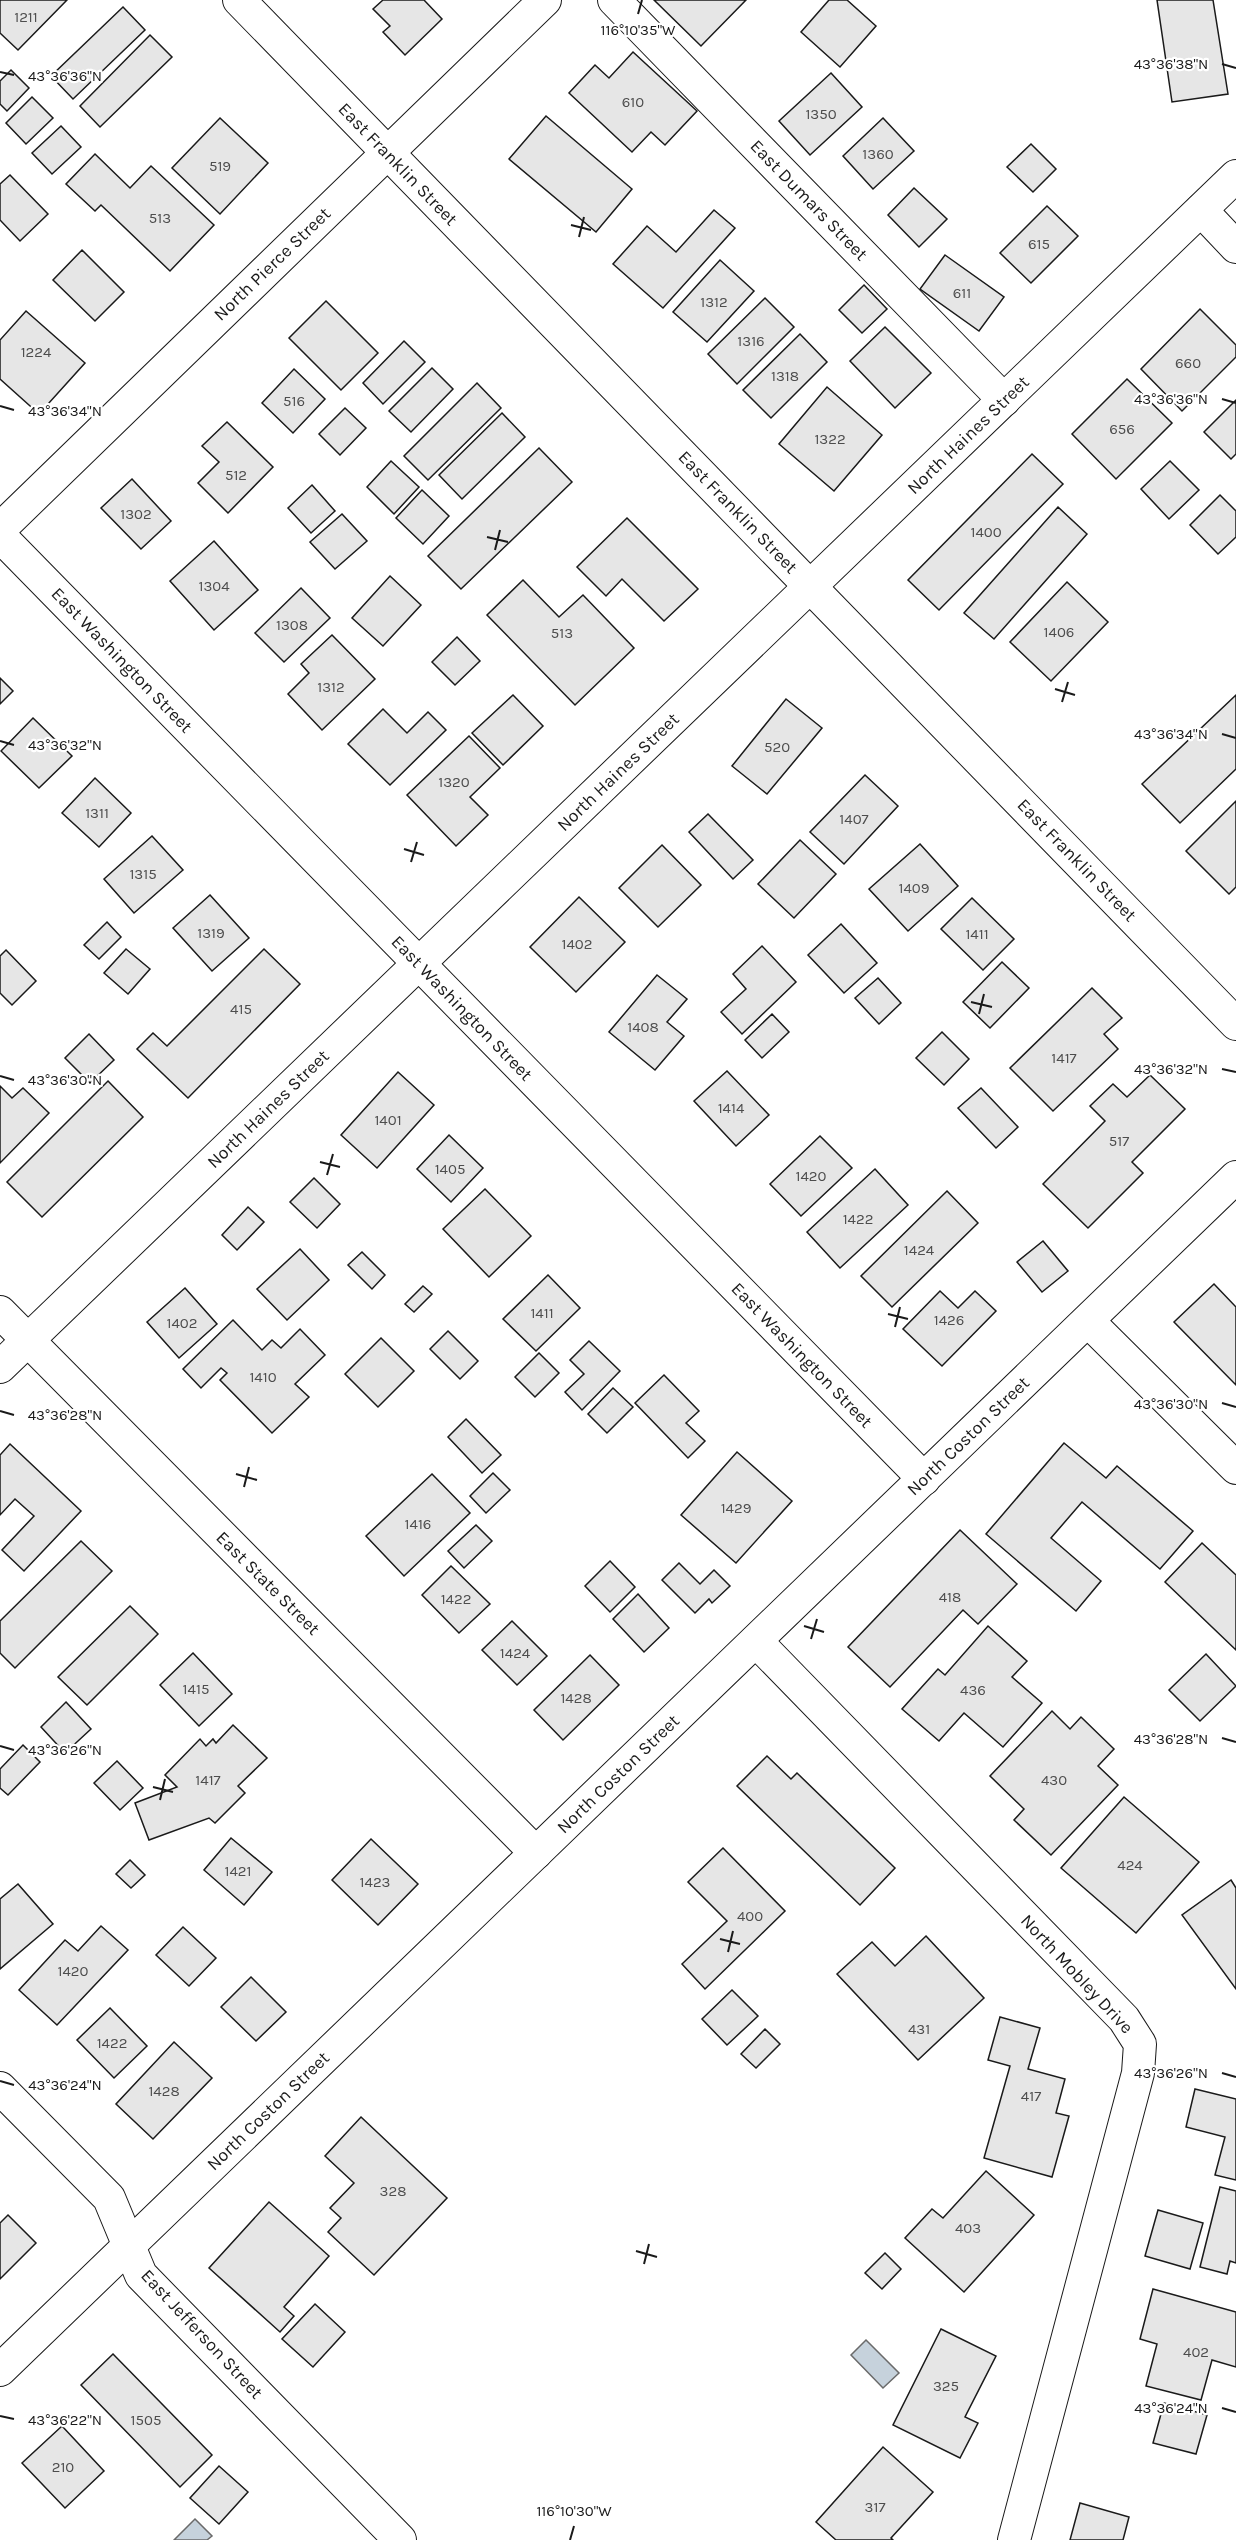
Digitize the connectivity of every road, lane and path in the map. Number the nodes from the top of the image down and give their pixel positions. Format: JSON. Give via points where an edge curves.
{"nodes":[{"id":1,"x":239,"y":0,"type":"edge"},
{"id":2,"x":545,"y":0,"type":"edge"},
{"id":3,"x":614,"y":0,"type":"edge"},
{"id":4,"x":388,"y":153,"type":"junction"},
{"id":5,"x":1236,"y":176,"type":"edge"},
{"id":6,"x":1201,"y":210,"type":"junction"},
{"id":7,"x":1236,"y":247,"type":"edge"},
{"id":8,"x":1004,"y":400,"type":"junction"},
{"id":9,"x":0,"y":529,"type":"edge"},
{"id":10,"x":0,"y":536,"type":"edge"},
{"id":11,"x":810,"y":586,"type":"junction"},
{"id":12,"x":418,"y":964,"type":"junction"},
{"id":13,"x":1236,"y":1024,"type":"edge"},
{"id":14,"x":1236,"y":1177,"type":"edge"},
{"id":15,"x":0,"y":1312,"type":"edge"},
{"id":16,"x":1088,"y":1321,"type":"junction"},
{"id":17,"x":28,"y":1341,"type":"junction"},
{"id":18,"x":0,"y":1367,"type":"edge"},
{"id":19,"x":1236,"y":1468,"type":"edge"},
{"id":20,"x":924,"y":1479,"type":"junction"},
{"id":21,"x":756,"y":1641,"type":"junction"},
{"id":22,"x":536,"y":1853,"type":"junction"},
{"id":23,"x":0,"y":2088,"type":"edge"},
{"id":24,"x":130,"y":2245,"type":"junction"},
{"id":25,"x":0,"y":2370,"type":"edge"},
{"id":26,"x":400,"y":2540,"type":"edge"},
{"id":27,"x":1014,"y":2540,"type":"edge"}],
"edges":[{"from":1,"to":4,"type":"street","name":"East Franklin Street"},
{"from":2,"to":4,"type":"street","name":"North Pierce Street"},
{"from":3,"to":8,"type":"street","name":"East Dumars Street"},
{"from":4,"to":9,"type":"street","name":"North Pierce Street"},
{"from":4,"to":11,"type":"street","name":"East Franklin Street"},
{"from":5,"to":6,"type":"street","name":"North Haines Street"},
{"from":6,"to":7,"type":"street"},
{"from":6,"to":8,"type":"street","name":"North Haines Street"},
{"from":8,"to":11,"type":"street","name":"North Haines Street"},
{"from":10,"to":12,"type":"street","name":"East Washington Street"},
{"from":11,"to":12,"type":"street","name":"North Haines Street"},
{"from":11,"to":13,"type":"street","name":"East Franklin Street"},
{"from":12,"to":17,"type":"street","name":"North Haines Street"},
{"from":12,"to":20,"type":"street","name":"East Washington Street"},
{"from":14,"to":16,"type":"street","name":"North Coston Street"},
{"from":15,"to":17,"type":"street","name":"East State Street"},
{"from":16,"to":19,"type":"street"},
{"from":16,"to":20,"type":"street","name":"North Coston Street"},
{"from":17,"to":18,"type":"street","name":"North Haines Street"},
{"from":17,"to":22,"type":"street","name":"East State Street"},
{"from":20,"to":21,"type":"street","name":"North Coston Street"},
{"from":21,"to":22,"type":"street","name":"North Coston Street"},
{"from":21,"to":27,"type":"street","name":"North Mobley Drive","via":[[1124,2019],[1140,2044],[1138,2073]]},
{"from":22,"to":24,"type":"street","name":"North Coston Street"},
{"from":23,"to":24,"type":"street","name":"East Jefferson Street","via":[[109,2198]]},
{"from":24,"to":25,"type":"street","name":"North Coston Street"},
{"from":24,"to":26,"type":"street","name":"East Jefferson Street","via":[[141,2275]]}]}
